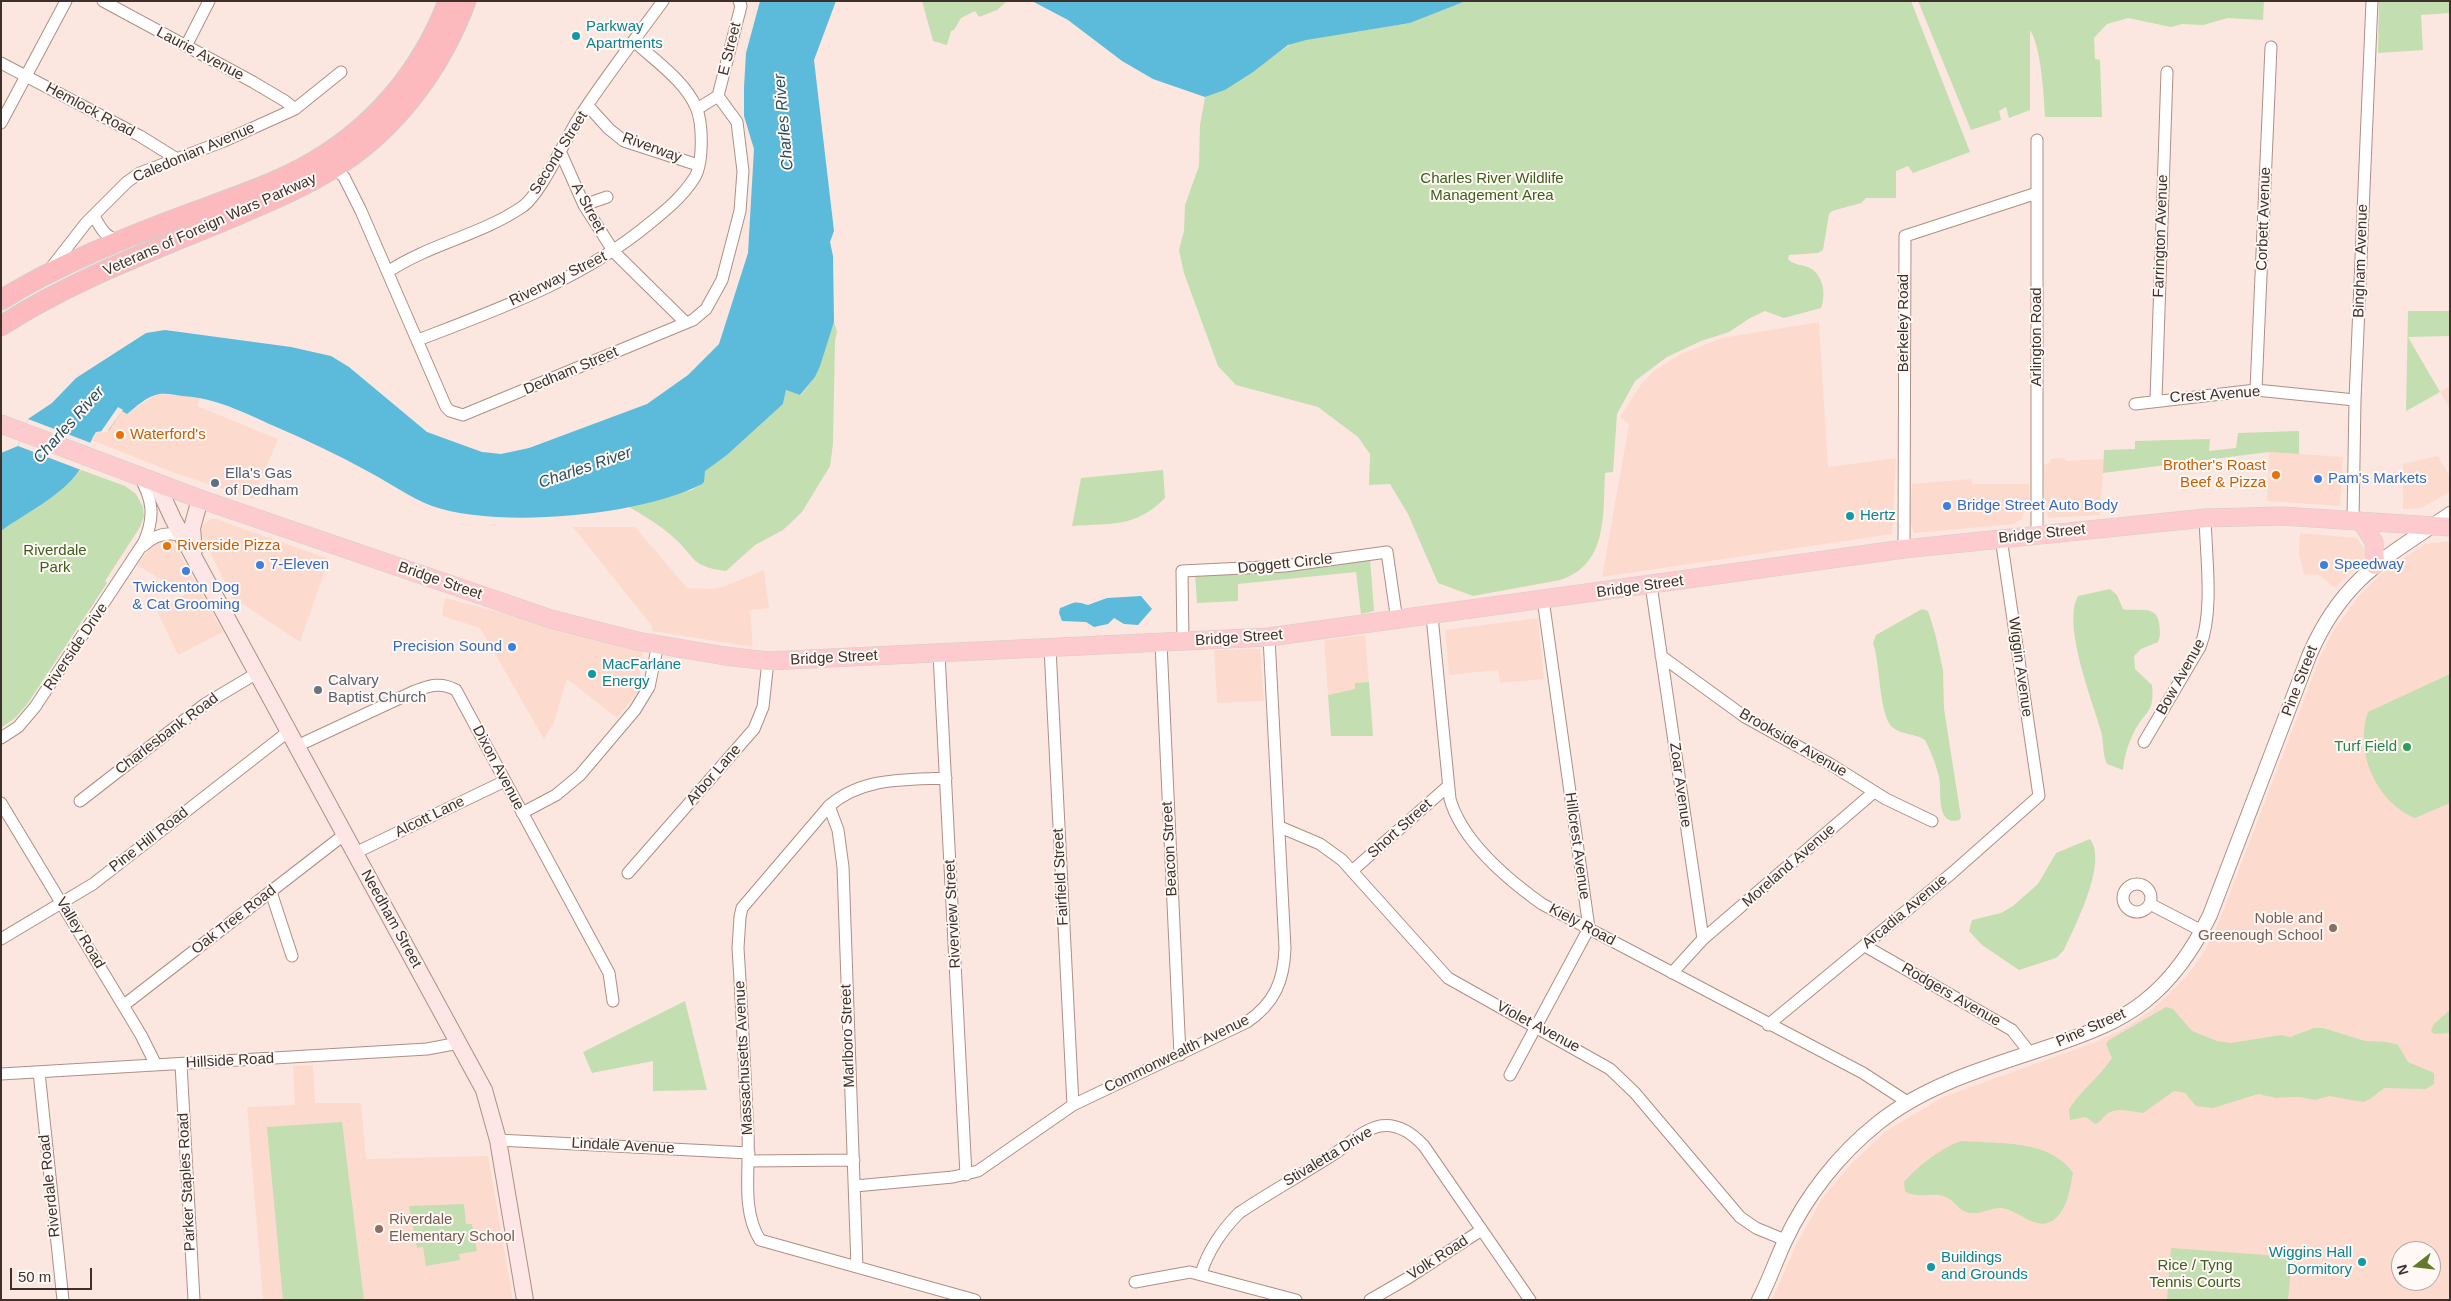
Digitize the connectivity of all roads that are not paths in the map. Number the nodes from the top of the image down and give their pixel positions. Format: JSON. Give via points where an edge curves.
{"nodes":[{"id":1,"x":66,"y":1,"type":"edge"},
{"id":2,"x":103,"y":1,"type":"edge"},
{"id":3,"x":209,"y":1,"type":"edge"},
{"id":4,"x":448,"y":1,"type":"edge"},
{"id":5,"x":466,"y":1,"type":"edge"},
{"id":6,"x":663,"y":1,"type":"edge"},
{"id":7,"x":740,"y":1,"type":"edge"},
{"id":8,"x":2372,"y":1,"type":"edge"},
{"id":9,"x":634,"y":41,"type":"junction"},
{"id":10,"x":186,"y":46,"type":"junction"},
{"id":11,"x":2271,"y":47,"type":"dead end"},
{"id":12,"x":1,"y":63,"type":"edge"},
{"id":13,"x":341,"y":72,"type":"dead end"},
{"id":14,"x":2167,"y":72,"type":"dead end"},
{"id":15,"x":26,"y":76,"type":"junction"},
{"id":16,"x":718,"y":96,"type":"junction"},
{"id":17,"x":588,"y":106,"type":"junction"},
{"id":18,"x":697,"y":109,"type":"junction"},
{"id":19,"x":295,"y":110,"type":"junction"},
{"id":20,"x":1,"y":123,"type":"edge"},
{"id":21,"x":2037,"y":140,"type":"dead end"},
{"id":22,"x":560,"y":152,"type":"junction"},
{"id":23,"x":177,"y":159,"type":"junction"},
{"id":24,"x":698,"y":165,"type":"junction"},
{"id":25,"x":335,"y":168,"type":"junction"},
{"id":26,"x":2037,"y":193,"type":"junction"},
{"id":27,"x":607,"y":197,"type":"dead end"},
{"id":28,"x":584,"y":205,"type":"junction"},
{"id":29,"x":94,"y":216,"type":"junction"},
{"id":30,"x":122,"y":241,"type":"junction"},
{"id":31,"x":614,"y":252,"type":"junction"},
{"id":32,"x":389,"y":271,"type":"junction"},
{"id":33,"x":44,"y":276,"type":"junction"},
{"id":34,"x":1,"y":292,"type":"edge"},
{"id":35,"x":1,"y":300,"type":"edge"},
{"id":36,"x":686,"y":323,"type":"junction"},
{"id":37,"x":1,"y":326,"type":"edge"},
{"id":38,"x":418,"y":340,"type":"junction"},
{"id":39,"x":2256,"y":390,"type":"junction"},
{"id":40,"x":2156,"y":400,"type":"junction"},
{"id":41,"x":2355,"y":400,"type":"junction"},
{"id":42,"x":2134,"y":404,"type":"dead end"},
{"id":43,"x":1,"y":424,"type":"edge"},
{"id":44,"x":139,"y":476,"type":"junction"},
{"id":45,"x":156,"y":482,"type":"junction"},
{"id":46,"x":200,"y":499,"type":"junction"},
{"id":47,"x":2450,"y":514,"type":"edge"},
{"id":48,"x":2205,"y":518,"type":"junction"},
{"id":49,"x":2357,"y":520,"type":"junction"},
{"id":50,"x":2441,"y":527,"type":"edge"},
{"id":51,"x":2037,"y":534,"type":"junction"},
{"id":52,"x":183,"y":536,"type":"junction"},
{"id":53,"x":2001,"y":538,"type":"junction"},
{"id":54,"x":141,"y":548,"type":"junction"},
{"id":55,"x":1904,"y":549,"type":"junction"},
{"id":56,"x":197,"y":559,"type":"junction"},
{"id":57,"x":2375,"y":565,"type":"junction"},
{"id":58,"x":1651,"y":585,"type":"junction"},
{"id":59,"x":1543,"y":600,"type":"junction"},
{"id":60,"x":1432,"y":616,"type":"junction"},
{"id":61,"x":1397,"y":621,"type":"junction"},
{"id":62,"x":1269,"y":637,"type":"junction"},
{"id":63,"x":1183,"y":642,"type":"junction"},
{"id":64,"x":1160,"y":643,"type":"junction"},
{"id":65,"x":658,"y":644,"type":"junction"},
{"id":66,"x":1050,"y":648,"type":"junction"},
{"id":67,"x":939,"y":654,"type":"junction"},
{"id":68,"x":1661,"y":656,"type":"junction"},
{"id":69,"x":768,"y":661,"type":"junction"},
{"id":70,"x":257,"y":673,"type":"junction"},
{"id":71,"x":289,"y":731,"type":"junction"},
{"id":72,"x":1,"y":738,"type":"edge"},
{"id":73,"x":2144,"y":742,"type":"dead end"},
{"id":74,"x":297,"y":746,"type":"junction"},
{"id":75,"x":946,"y":778,"type":"junction"},
{"id":76,"x":505,"y":781,"type":"junction"},
{"id":77,"x":1447,"y":787,"type":"junction"},
{"id":78,"x":1874,"y":792,"type":"junction"},
{"id":79,"x":2040,"y":796,"type":"joint"},
{"id":80,"x":80,"y":801,"type":"dead end"},
{"id":81,"x":1,"y":803,"type":"edge"},
{"id":82,"x":829,"y":806,"type":"junction"},
{"id":83,"x":522,"y":813,"type":"junction"},
{"id":84,"x":1932,"y":821,"type":"dead end"},
{"id":85,"x":1280,"y":827,"type":"junction"},
{"id":86,"x":345,"y":834,"type":"junction"},
{"id":87,"x":355,"y":853,"type":"junction"},
{"id":88,"x":1352,"y":871,"type":"junction"},
{"id":89,"x":628,"y":873,"type":"dead end"},
{"id":90,"x":271,"y":892,"type":"junction"},
{"id":91,"x":63,"y":904,"type":"junction"},
{"id":92,"x":2150,"y":904,"type":"dead end"},
{"id":93,"x":1589,"y":928,"type":"junction"},
{"id":94,"x":2202,"y":931,"type":"junction"},
{"id":95,"x":1,"y":939,"type":"edge"},
{"id":96,"x":1703,"y":939,"type":"junction"},
{"id":97,"x":1865,"y":946,"type":"junction"},
{"id":98,"x":292,"y":956,"type":"dead end"},
{"id":99,"x":1672,"y":973,"type":"junction"},
{"id":100,"x":613,"y":1001,"type":"dead end"},
{"id":101,"x":124,"y":1006,"type":"junction"},
{"id":102,"x":1768,"y":1025,"type":"junction"},
{"id":103,"x":1537,"y":1026,"type":"junction"},
{"id":104,"x":459,"y":1043,"type":"junction"},
{"id":105,"x":2030,"y":1053,"type":"junction"},
{"id":106,"x":1180,"y":1054,"type":"junction"},
{"id":107,"x":181,"y":1064,"type":"junction"},
{"id":108,"x":156,"y":1065,"type":"junction"},
{"id":109,"x":39,"y":1072,"type":"junction"},
{"id":110,"x":1,"y":1074,"type":"edge"},
{"id":111,"x":1510,"y":1075,"type":"dead end"},
{"id":112,"x":1909,"y":1103,"type":"junction"},
{"id":113,"x":1073,"y":1105,"type":"junction"},
{"id":114,"x":498,"y":1140,"type":"junction"},
{"id":115,"x":749,"y":1157,"type":"junction"},
{"id":116,"x":854,"y":1160,"type":"junction"},
{"id":117,"x":966,"y":1175,"type":"junction"},
{"id":118,"x":855,"y":1186,"type":"junction"},
{"id":119,"x":1480,"y":1231,"type":"junction"},
{"id":120,"x":1785,"y":1240,"type":"junction"},
{"id":121,"x":856,"y":1267,"type":"junction"},
{"id":122,"x":1201,"y":1274,"type":"junction"},
{"id":123,"x":1135,"y":1282,"type":"dead end"},
{"id":124,"x":63,"y":1300,"type":"edge"},
{"id":125,"x":194,"y":1300,"type":"edge"},
{"id":126,"x":525,"y":1300,"type":"edge"},
{"id":127,"x":975,"y":1300,"type":"edge"},
{"id":128,"x":1296,"y":1300,"type":"edge"},
{"id":129,"x":1370,"y":1300,"type":"edge"},
{"id":130,"x":1530,"y":1300,"type":"edge"},
{"id":131,"x":1759,"y":1300,"type":"edge"}],
"edges":[{"from":1,"to":15,"type":"street"},
{"from":2,"to":10,"type":"street","name":"Laurie Avenue"},
{"from":3,"to":10,"type":"street"},
{"from":4,"to":30,"type":"highway","name":"Veterans of Foreign Wars Parkway","via":[[429,44],[400,87],[370,120],[336,147],[275,181]]},
{"from":5,"to":25,"type":"highway","name":"Veterans of Foreign Wars Parkway","via":[[443,52],[410,100],[376,136]]},
{"from":6,"to":9,"type":"street","name":"Second Street"},
{"from":7,"to":16,"type":"street","name":"E Street"},
{"from":8,"to":41,"type":"street","name":"Bingham Avenue"},
{"from":9,"to":17,"type":"street","name":"Second Street"},
{"from":9,"to":18,"type":"street","via":[[688,91]]},
{"from":10,"to":19,"type":"street","name":"Laurie Avenue","via":[[285,101]]},
{"from":11,"to":39,"type":"street","name":"Corbett Avenue"},
{"from":12,"to":15,"type":"street","name":"Hemlock Road"},
{"from":13,"to":19,"type":"street","name":"Caledonian Avenue"},
{"from":14,"to":40,"type":"street","name":"Farrington Avenue"},
{"from":15,"to":20,"type":"street"},
{"from":15,"to":23,"type":"street","name":"Hemlock Road"},
{"from":16,"to":18,"type":"street"},
{"from":16,"to":36,"type":"street","name":"Dedham Street","via":[[737,122],[743,171],[740,211],[722,280],[706,309]]},
{"from":17,"to":22,"type":"street","name":"Second Street"},
{"from":17,"to":24,"type":"street","name":"Riverway","via":[[624,141]]},
{"from":18,"to":24,"type":"street","name":"Riverway Street","via":[[702,143]]},
{"from":19,"to":23,"type":"street","name":"Caledonian Avenue"},
{"from":21,"to":26,"type":"street","name":"Arlington Road"},
{"from":22,"to":28,"type":"street","name":"A Street"},
{"from":22,"to":32,"type":"street","name":"Second Street","via":[[522,207],[410,257]]},
{"from":23,"to":29,"type":"street","name":"Caledonian Avenue","via":[[140,173],[122,185]]},
{"from":24,"to":31,"type":"street","name":"Riverway Street","via":[[695,179],[667,210]]},
{"from":25,"to":32,"type":"street","name":"Dedham Street","via":[[344,177]]},
{"from":25,"to":37,"type":"highway","name":"Veterans of Foreign Wars Parkway","via":[[283,195],[81,282]]},
{"from":26,"to":51,"type":"street","name":"Arlington Road"},
{"from":26,"to":55,"type":"street","name":"Berkeley Road","via":[[1905,236]]},
{"from":27,"to":28,"type":"street"},
{"from":28,"to":31,"type":"street","name":"A Street"},
{"from":29,"to":30,"type":"street","via":[[102,231],[110,238]]},
{"from":29,"to":33,"type":"street","name":"Caledonian Avenue"},
{"from":30,"to":33,"type":"highway","name":"Veterans of Foreign Wars Parkway"},
{"from":31,"to":36,"type":"street","name":"A Street"},
{"from":31,"to":38,"type":"street","name":"Riverway Street","via":[[545,288]]},
{"from":32,"to":38,"type":"street","name":"Dedham Street"},
{"from":33,"to":34,"type":"highway"},
{"from":33,"to":35,"type":"highway","name":"Veterans of Foreign Wars Parkway"},
{"from":36,"to":38,"type":"street","name":"Dedham Street","via":[[463,415],[446,407]]},
{"from":39,"to":40,"type":"street","name":"Crest Avenue"},
{"from":39,"to":41,"type":"street","name":"Crest Avenue"},
{"from":40,"to":42,"type":"street","name":"Crest Avenue"},
{"from":41,"to":49,"type":"street","name":"Bingham Avenue"},
{"from":43,"to":44,"type":"main road","name":"Bridge Street"},
{"from":44,"to":45,"type":"main road","name":"Bridge Street"},
{"from":44,"to":54,"type":"street","name":"Riverside Drive","via":[[153,510],[149,531]]},
{"from":45,"to":46,"type":"main road","name":"Bridge Street"},
{"from":45,"to":52,"type":"main road","name":"Needham Street"},
{"from":46,"to":56,"type":"main road","name":"Needham Street","via":[[192,531]]},
{"from":46,"to":65,"type":"main road","name":"Bridge Street","via":[[551,619]]},
{"from":47,"to":50,"type":"street","name":"Pine Street"},
{"from":48,"to":49,"type":"main road","name":"Bridge Street","via":[[2282,516]]},
{"from":48,"to":51,"type":"main road","name":"Bridge Street"},
{"from":48,"to":73,"type":"street","name":"Bow Avenue","via":[[2208,614],[2205,636]]},
{"from":49,"to":50,"type":"main road","name":"Bridge Street"},
{"from":49,"to":57,"type":"main road","via":[[2374,542]]},
{"from":50,"to":57,"type":"street","name":"Pine Street"},
{"from":51,"to":53,"type":"main road","name":"Bridge Street"},
{"from":52,"to":54,"type":"street","name":"Riverside Drive","via":[[159,536]]},
{"from":52,"to":56,"type":"main road","name":"Needham Street"},
{"from":53,"to":55,"type":"main road","name":"Bridge Street"},
{"from":53,"to":79,"type":"street","name":"Wiggin Avenue"},
{"from":54,"to":72,"type":"street","name":"Riverside Drive","via":[[30,714]]},
{"from":55,"to":58,"type":"main road","name":"Bridge Street"},
{"from":56,"to":70,"type":"main road","name":"Needham Street"},
{"from":57,"to":94,"type":"street","name":"Pine Street","via":[[2330,615],[2315,641]]},
{"from":58,"to":59,"type":"main road","name":"Bridge Street"},
{"from":58,"to":68,"type":"street","name":"Zoar Avenue"},
{"from":59,"to":60,"type":"main road","name":"Bridge Street"},
{"from":59,"to":93,"type":"street","name":"Hillcrest Avenue"},
{"from":60,"to":61,"type":"main road","name":"Bridge Street"},
{"from":60,"to":77,"type":"street","name":"Kiely Road"},
{"from":61,"to":62,"type":"main road","name":"Bridge Street"},
{"from":61,"to":63,"type":"street","name":"Doggett Circle","via":[[1388,552],[1285,566],[1182,572]]},
{"from":62,"to":63,"type":"main road","name":"Bridge Street"},
{"from":62,"to":85,"type":"street","name":"Commonwealth Avenue"},
{"from":63,"to":64,"type":"main road","name":"Bridge Street"},
{"from":64,"to":66,"type":"main road","name":"Bridge Street"},
{"from":64,"to":106,"type":"street","name":"Beacon Street"},
{"from":65,"to":69,"type":"main road","name":"Bridge Street"},
{"from":65,"to":83,"type":"street","via":[[648,687],[635,710],[580,775],[556,794]]},
{"from":66,"to":67,"type":"main road","name":"Bridge Street"},
{"from":66,"to":113,"type":"street","name":"Fairfield Street"},
{"from":67,"to":69,"type":"main road","name":"Bridge Street"},
{"from":67,"to":75,"type":"street","name":"Riverview Street"},
{"from":68,"to":78,"type":"street","name":"Brookside Avenue","via":[[1745,717]]},
{"from":68,"to":96,"type":"street","name":"Zoar Avenue"},
{"from":69,"to":89,"type":"street","name":"Arbor Lane","via":[[763,707],[754,730]]},
{"from":70,"to":71,"type":"main road","name":"Needham Street"},
{"from":70,"to":80,"type":"street","name":"Charlesbank Road","via":[[205,704]]},
{"from":71,"to":74,"type":"main road","name":"Needham Street"},
{"from":71,"to":91,"type":"street","name":"Pine Hill Road"},
{"from":74,"to":76,"type":"street","name":"Dixon Avenue","via":[[415,691],[445,684],[456,690]]},
{"from":74,"to":86,"type":"main road","name":"Needham Street"},
{"from":75,"to":82,"type":"street","name":"Massachusetts Avenue","via":[[856,787]]},
{"from":75,"to":117,"type":"street","name":"Riverview Street"},
{"from":76,"to":83,"type":"street","name":"Dixon Avenue"},
{"from":76,"to":87,"type":"street","name":"Alcott Lane"},
{"from":77,"to":88,"type":"street","name":"Short Street"},
{"from":77,"to":93,"type":"street","name":"Kiely Road","via":[[1452,809],[1461,826],[1501,872],[1542,904]]},
{"from":78,"to":84,"type":"street","name":"Brookside Avenue"},
{"from":78,"to":96,"type":"street","name":"Moreland Avenue"},
{"from":79,"to":97,"type":"street","name":"Arcadia Avenue"},
{"from":81,"to":91,"type":"street","name":"Valley Road"},
{"from":82,"to":115,"type":"street","name":"Massachusetts Avenue","via":[[742,908],[738,948]]},
{"from":82,"to":116,"type":"street","name":"Marlboro Street","via":[[838,830],[843,866]]},
{"from":83,"to":100,"type":"street","name":"Dixon Avenue","via":[[609,973]]},
{"from":85,"to":88,"type":"street","name":"Violet Avenue","via":[[1320,844]]},
{"from":85,"to":106,"type":"street","name":"Commonwealth Avenue","via":[[1285,948],[1281,981],[1268,1005],[1258,1014]]},
{"from":86,"to":87,"type":"main road","name":"Needham Street"},
{"from":86,"to":90,"type":"street","name":"Oak Tree Road"},
{"from":87,"to":104,"type":"main road","name":"Needham Street"},
{"from":88,"to":103,"type":"street","name":"Violet Avenue","via":[[1448,978]]},
{"from":90,"to":98,"type":"street"},
{"from":90,"to":101,"type":"street","name":"Oak Tree Road"},
{"from":91,"to":95,"type":"street","name":"Pine Hill Road"},
{"from":91,"to":101,"type":"street","name":"Valley Road"},
{"from":92,"to":94,"type":"street"},
{"from":93,"to":99,"type":"street","name":"Kiely Road"},
{"from":93,"to":103,"type":"street"},
{"from":94,"to":105,"type":"street","name":"Pine Street","via":[[2178,968],[2133,1010],[2089,1032]]},
{"from":96,"to":99,"type":"street"},
{"from":97,"to":102,"type":"street","name":"Arcadia Avenue"},
{"from":97,"to":105,"type":"street","name":"Rodgers Avenue","via":[[2012,1030]]},
{"from":99,"to":102,"type":"street","name":"Kiely Road"},
{"from":101,"to":108,"type":"street","name":"Valley Road"},
{"from":102,"to":112,"type":"street","name":"Kiely Road","via":[[1863,1073]]},
{"from":103,"to":111,"type":"street"},
{"from":103,"to":120,"type":"street","name":"Violet Avenue","via":[[1610,1069],[1635,1093],[1740,1218]]},
{"from":104,"to":107,"type":"street","name":"Hillside Road","via":[[426,1049]]},
{"from":104,"to":114,"type":"main road","name":"Needham Street","via":[[484,1090]]},
{"from":105,"to":112,"type":"street","name":"Pine Street","via":[[1954,1080]]},
{"from":106,"to":113,"type":"street","name":"Commonwealth Avenue"},
{"from":107,"to":108,"type":"street","name":"Hillside Road"},
{"from":107,"to":125,"type":"street","name":"Parker Staples Road"},
{"from":108,"to":109,"type":"street","name":"Hillside Road"},
{"from":109,"to":110,"type":"street","name":"Hillside Road"},
{"from":109,"to":124,"type":"street","name":"Riverdale Road"},
{"from":112,"to":120,"type":"street","name":"Pine Street","via":[[1879,1122],[1842,1156],[1812,1194]]},
{"from":113,"to":117,"type":"street","name":"Commonwealth Avenue","via":[[989,1166]]},
{"from":114,"to":115,"type":"street","name":"Lindale Avenue"},
{"from":114,"to":126,"type":"main road","name":"Needham Street"},
{"from":115,"to":116,"type":"street","name":"Lindale Avenue"},
{"from":115,"to":121,"type":"street","name":"Massachusetts Avenue","via":[[750,1216],[760,1240]]},
{"from":116,"to":118,"type":"street","name":"Marlboro Street"},
{"from":117,"to":118,"type":"street","name":"Commonwealth Avenue"},
{"from":118,"to":121,"type":"street","name":"Marlboro Street"},
{"from":119,"to":122,"type":"street","name":"Stivaletta Drive","via":[[1424,1146],[1412,1134],[1382,1126],[1363,1133],[1239,1214],[1219,1239]]},
{"from":119,"to":129,"type":"street","name":"Volk Road"},
{"from":119,"to":130,"type":"street","name":"Stivaletta Drive"},
{"from":120,"to":131,"type":"street","name":"Pine Street"},
{"from":121,"to":127,"type":"street","name":"Massachusetts Avenue"},
{"from":122,"to":123,"type":"street","via":[[1179,1273]]},
{"from":122,"to":128,"type":"street"}]}
